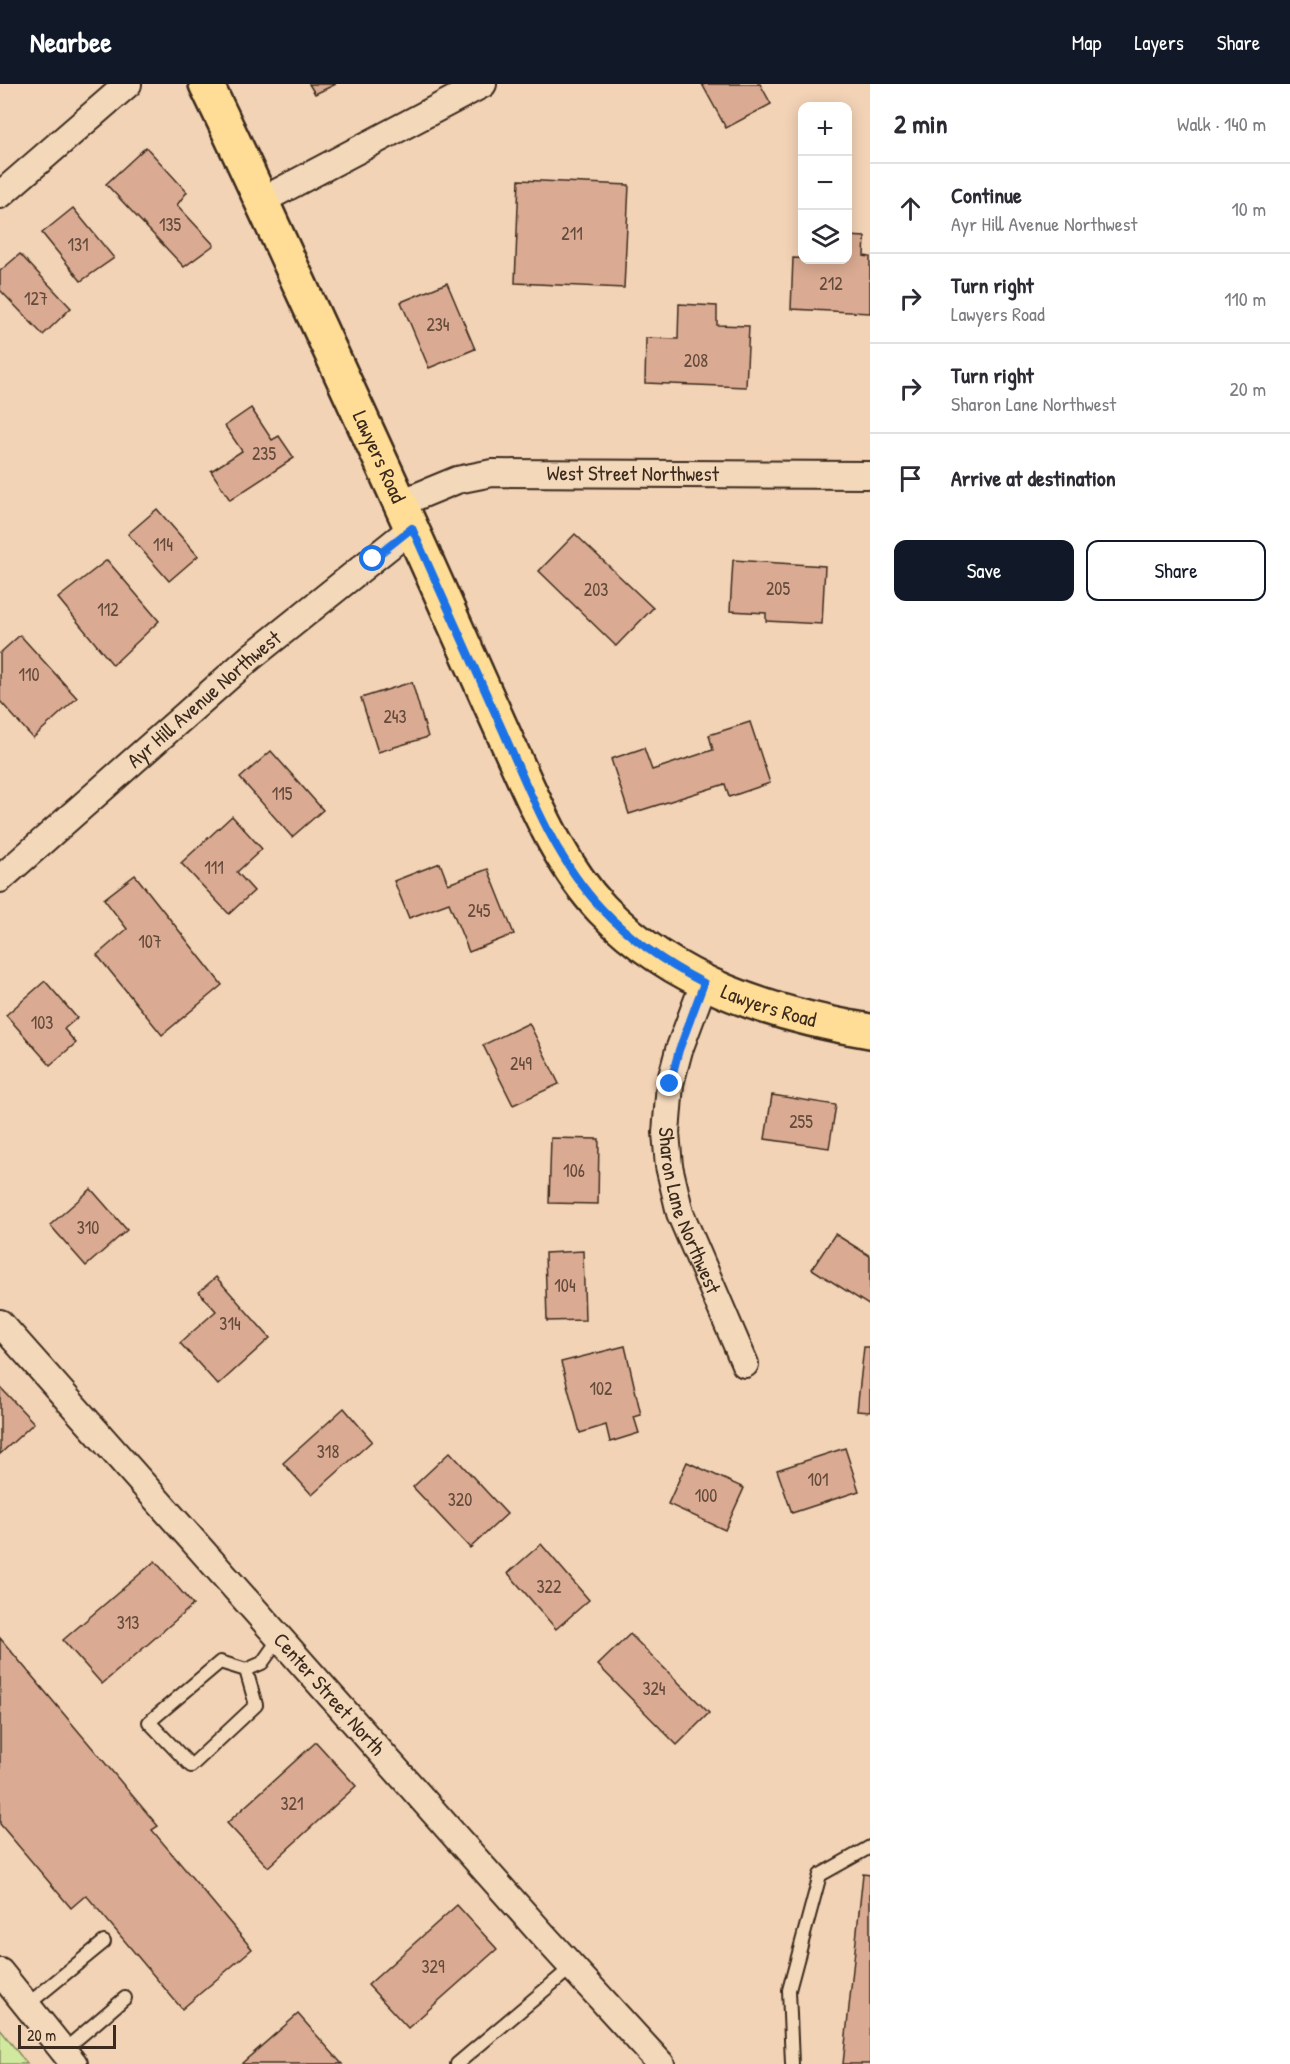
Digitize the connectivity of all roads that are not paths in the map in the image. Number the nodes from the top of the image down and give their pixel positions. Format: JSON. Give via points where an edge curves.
{"nodes":[{"id":1,"x":128,"y":84,"type":"edge"},
{"id":2,"x":206,"y":84,"type":"edge"},
{"id":3,"x":483,"y":84,"type":"edge"},
{"id":4,"x":0,"y":195,"type":"edge"},
{"id":5,"x":261,"y":201,"type":"junction"},
{"id":6,"x":870,"y":475,"type":"edge"},
{"id":7,"x":406,"y":516,"type":"junction"},
{"id":8,"x":0,"y":879,"type":"edge"},
{"id":9,"x":704,"y":983,"type":"junction"},
{"id":10,"x":870,"y":1031,"type":"edge"},
{"id":11,"x":0,"y":1323,"type":"edge"},
{"id":12,"x":745,"y":1364,"type":"dead end"},
{"id":13,"x":279,"y":1639,"type":"junction"},
{"id":14,"x":246,"y":1670,"type":"junction"},
{"id":15,"x":870,"y":1847,"type":"edge"},
{"id":16,"x":104,"y":1942,"type":"dead end"},
{"id":17,"x":572,"y":1967,"type":"junction"},
{"id":18,"x":0,"y":1972,"type":"edge"},
{"id":19,"x":125,"y":1998,"type":"dead end"},
{"id":20,"x":27,"y":2005,"type":"junction"},
{"id":21,"x":68,"y":2057,"type":"edge"},
{"id":22,"x":457,"y":2064,"type":"edge"},
{"id":23,"x":661,"y":2064,"type":"edge"},
{"id":24,"x":792,"y":2064,"type":"edge"}],
"edges":[{"from":1,"to":4,"type":"street"},
{"from":2,"to":5,"type":"main road","name":"Lawyers Road"},
{"from":3,"to":5,"type":"street"},
{"from":5,"to":7,"type":"main road","name":"Lawyers Road"},
{"from":6,"to":7,"type":"street","name":"West Street Northwest","via":[[492,472],[457,480]]},
{"from":7,"to":8,"type":"street","name":"Ayr Hill Avenue Northwest"},
{"from":7,"to":9,"type":"main road","name":"Lawyers Road","via":[[539,812],[574,875],[602,909],[636,940]]},
{"from":9,"to":10,"type":"main road","name":"Lawyers Road","via":[[761,1006]]},
{"from":9,"to":12,"type":"street","name":"Sharon Lane Northwest","via":[[670,1084],[666,1133],[669,1166],[680,1213]]},
{"from":11,"to":13,"type":"street","name":"Center Street North"},
{"from":13,"to":14,"type":"lane","via":[[262,1663]]},
{"from":13,"to":17,"type":"street","name":"Center Street North"},
{"from":14,"to":14,"type":"lane","via":[[220,1662],[149,1722],[191,1766],[256,1705]]},
{"from":15,"to":24,"type":"lane","via":[[820,1875],[789,1990]]},
{"from":16,"to":20,"type":"lane"},
{"from":17,"to":22,"type":"lane"},
{"from":17,"to":23,"type":"street","name":"Center Street North"},
{"from":18,"to":20,"type":"street"},
{"from":19,"to":21,"type":"lane"},
{"from":20,"to":21,"type":"street"}]}
